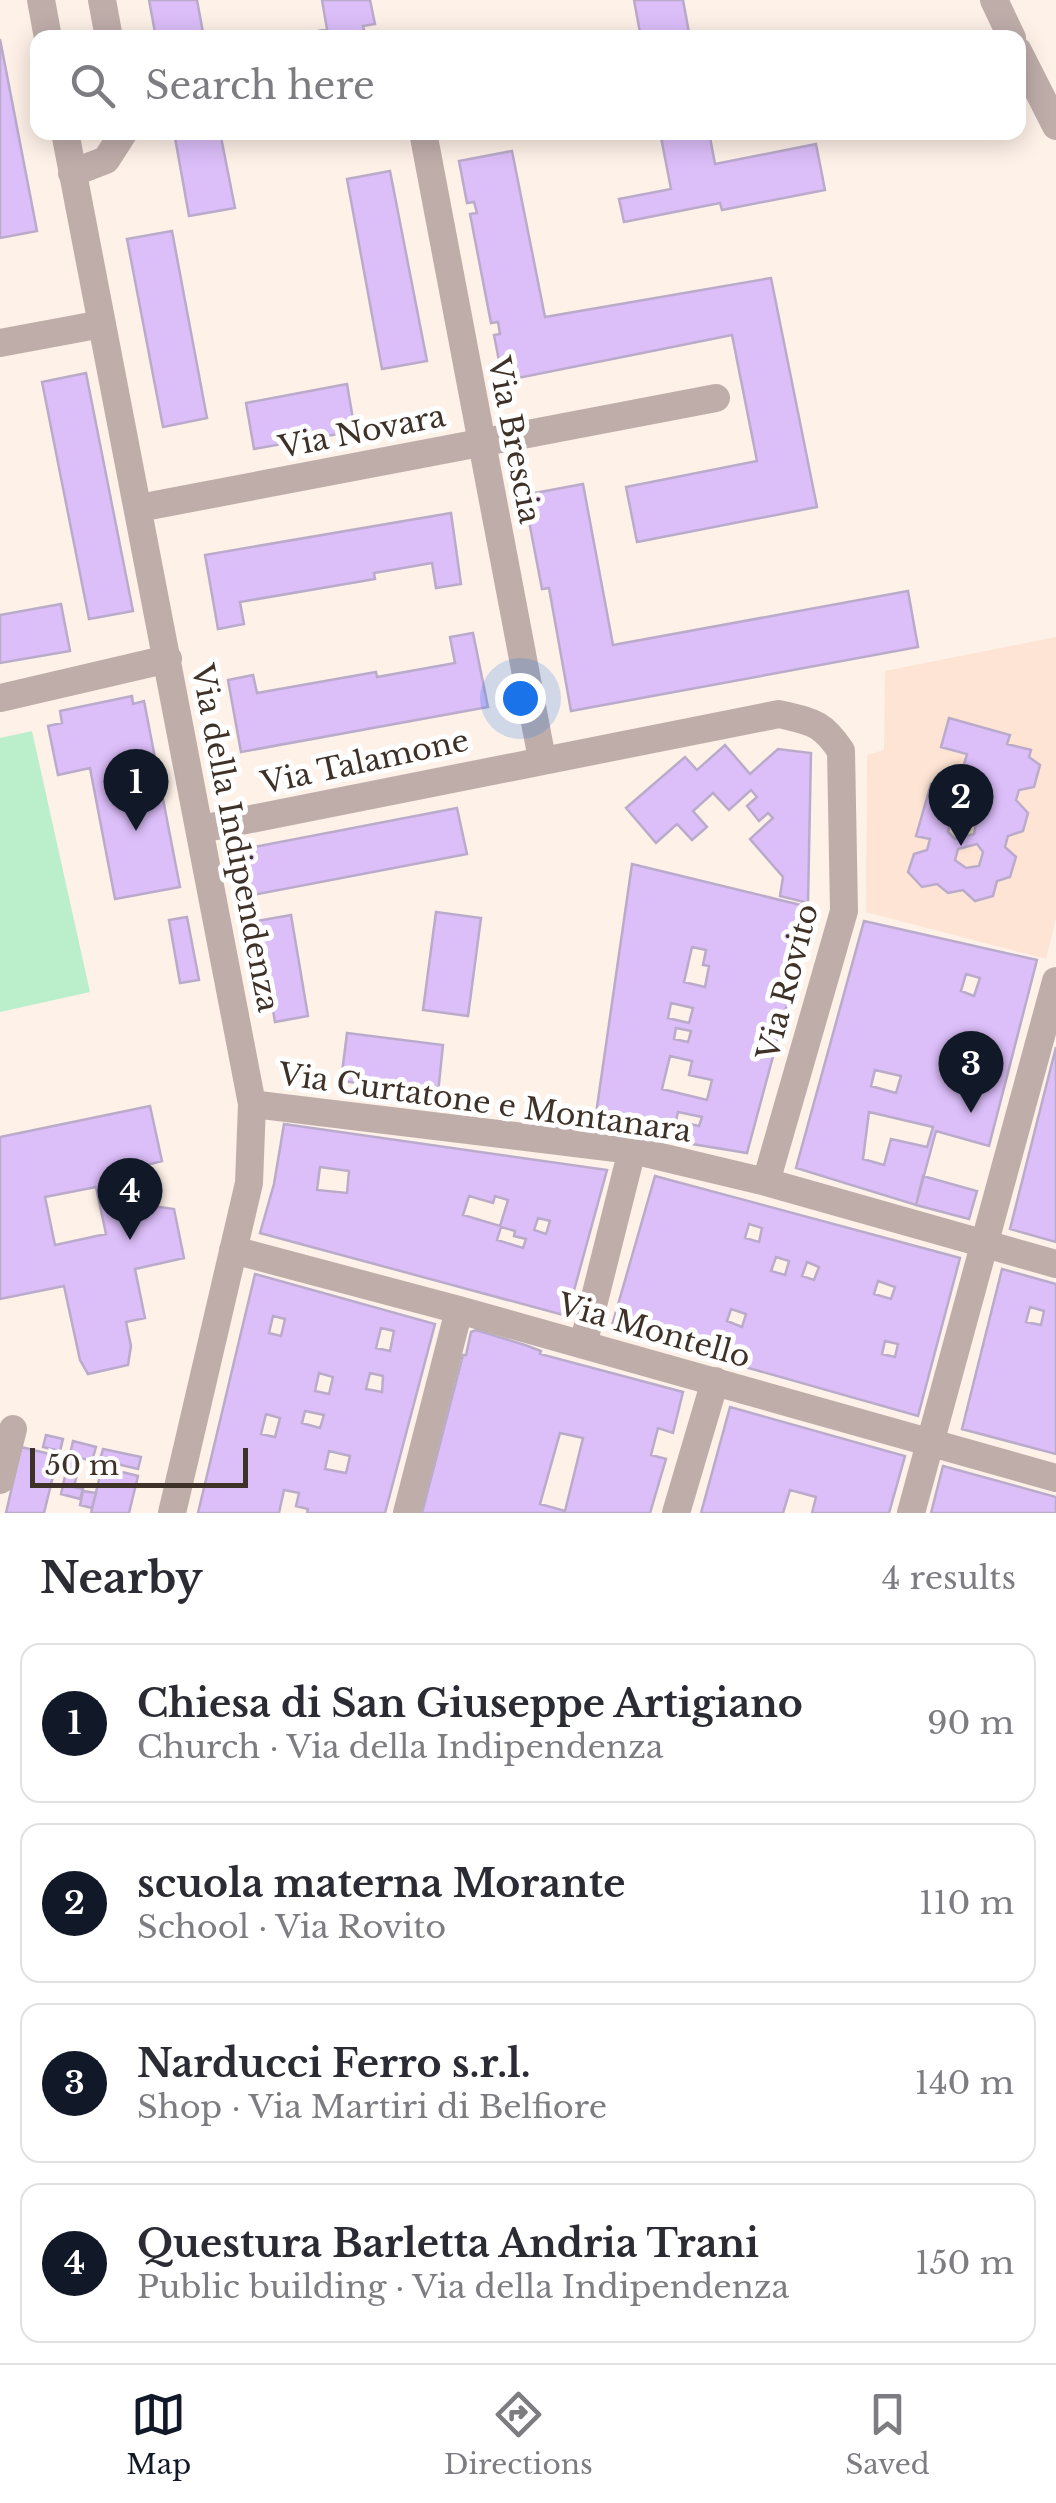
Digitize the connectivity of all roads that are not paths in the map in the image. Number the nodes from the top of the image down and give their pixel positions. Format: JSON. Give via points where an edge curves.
{"nodes":[{"id":1,"x":41,"y":0,"type":"edge"},
{"id":2,"x":102,"y":0,"type":"edge"},
{"id":3,"x":994,"y":0,"type":"edge"},
{"id":4,"x":47,"y":30,"type":"edge"},
{"id":5,"x":108,"y":30,"type":"edge"},
{"id":6,"x":1008,"y":30,"type":"edge"},
{"id":7,"x":1026,"y":67,"type":"edge"},
{"id":8,"x":1056,"y":126,"type":"edge"},
{"id":9,"x":66,"y":140,"type":"edge"},
{"id":10,"x":119,"y":140,"type":"edge"},
{"id":11,"x":424,"y":140,"type":"edge"},
{"id":12,"x":72,"y":174,"type":"junction"},
{"id":13,"x":102,"y":324,"type":"junction"},
{"id":14,"x":0,"y":343,"type":"edge"},
{"id":15,"x":716,"y":398,"type":"dead end"},
{"id":16,"x":482,"y":442,"type":"junction"},
{"id":17,"x":138,"y":508,"type":"junction"},
{"id":18,"x":168,"y":658,"type":"junction"},
{"id":19,"x":0,"y":698,"type":"edge"},
{"id":20,"x":779,"y":714,"type":"joint"},
{"id":21,"x":542,"y":759,"type":"junction"},
{"id":22,"x":200,"y":829,"type":"junction"},
{"id":23,"x":1056,"y":981,"type":"edge"},
{"id":24,"x":252,"y":1104,"type":"junction"},
{"id":25,"x":632,"y":1150,"type":"junction"},
{"id":26,"x":766,"y":1182,"type":"junction"},
{"id":27,"x":986,"y":1245,"type":"junction"},
{"id":28,"x":233,"y":1250,"type":"junction"},
{"id":29,"x":1056,"y":1264,"type":"edge"},
{"id":30,"x":459,"y":1310,"type":"junction"},
{"id":31,"x":582,"y":1344,"type":"junction"},
{"id":32,"x":714,"y":1381,"type":"junction"},
{"id":33,"x":13,"y":1429,"type":"dead end"},
{"id":34,"x":932,"y":1443,"type":"junction"},
{"id":35,"x":1056,"y":1478,"type":"edge"},
{"id":36,"x":0,"y":1480,"type":"edge"},
{"id":37,"x":172,"y":1513,"type":"edge"},
{"id":38,"x":407,"y":1513,"type":"edge"},
{"id":39,"x":676,"y":1513,"type":"edge"},
{"id":40,"x":911,"y":1513,"type":"edge"}],
"edges":[{"from":1,"to":4,"type":"street"},
{"from":2,"to":5,"type":"street"},
{"from":3,"to":6,"type":"street"},
{"from":7,"to":8,"type":"street"},
{"from":9,"to":12,"type":"street","name":"Via della Indipendenza"},
{"from":10,"to":12,"type":"street","via":[[106,160]]},
{"from":11,"to":16,"type":"street","name":"Via Brescia"},
{"from":12,"to":13,"type":"street","name":"Via della Indipendenza"},
{"from":13,"to":14,"type":"street"},
{"from":13,"to":17,"type":"street","name":"Via della Indipendenza"},
{"from":15,"to":16,"type":"street","name":"Via Novara"},
{"from":16,"to":17,"type":"street","name":"Via Novara"},
{"from":16,"to":21,"type":"street","name":"Via Brescia"},
{"from":17,"to":18,"type":"street","name":"Via della Indipendenza"},
{"from":18,"to":19,"type":"street"},
{"from":18,"to":22,"type":"street","name":"Via della Indipendenza"},
{"from":20,"to":21,"type":"street","name":"Via Talamone"},
{"from":20,"to":26,"type":"street","name":"Via Rovito","via":[[828,730],[841,751],[844,911]]},
{"from":21,"to":22,"type":"street","name":"Via Talamone"},
{"from":22,"to":24,"type":"street","name":"Via della Indipendenza"},
{"from":23,"to":27,"type":"street"},
{"from":24,"to":25,"type":"street","name":"Via Curtatone e Montanara"},
{"from":24,"to":28,"type":"street","name":"Via della Indipendenza","via":[[248,1183]]},
{"from":25,"to":26,"type":"street","name":"Via Curtatone e Montanara"},
{"from":25,"to":31,"type":"street"},
{"from":26,"to":27,"type":"street","name":"Via Curtatone e Montanara"},
{"from":27,"to":29,"type":"street","name":"Via Curtatone e Montanara"},
{"from":27,"to":34,"type":"street"},
{"from":28,"to":30,"type":"street","name":"Via Montello"},
{"from":28,"to":37,"type":"street","name":"Via della Indipendenza"},
{"from":30,"to":31,"type":"street","name":"Via Montello"},
{"from":30,"to":38,"type":"street"},
{"from":31,"to":32,"type":"street","name":"Via Montello"},
{"from":32,"to":34,"type":"street","name":"Via Montello"},
{"from":32,"to":39,"type":"street"},
{"from":33,"to":36,"type":"street"},
{"from":34,"to":35,"type":"street","name":"Via Montello"},
{"from":34,"to":40,"type":"street"}]}
